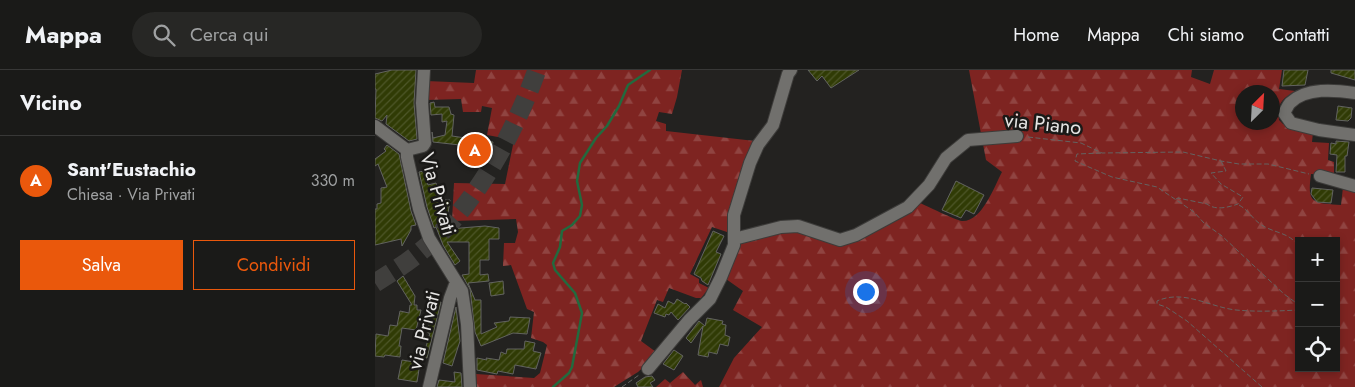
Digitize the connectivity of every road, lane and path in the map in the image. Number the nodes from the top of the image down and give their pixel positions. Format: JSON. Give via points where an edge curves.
{"nodes":[{"id":1,"x":424,"y":70,"type":"edge"},
{"id":2,"x":791,"y":70,"type":"edge"},
{"id":3,"x":1355,"y":93,"type":"edge"},
{"id":4,"x":375,"y":126,"type":"edge"},
{"id":5,"x":1355,"y":135,"type":"edge"},
{"id":6,"x":1017,"y":136,"type":"joint"},
{"id":7,"x":407,"y":150,"type":"junction"},
{"id":8,"x":1102,"y":153,"type":"junction"},
{"id":9,"x":1221,"y":161,"type":"junction"},
{"id":10,"x":1320,"y":176,"type":"joint"},
{"id":11,"x":1355,"y":186,"type":"edge"},
{"id":12,"x":1176,"y":200,"type":"junction"},
{"id":13,"x":1238,"y":204,"type":"junction"},
{"id":14,"x":734,"y":239,"type":"junction"},
{"id":15,"x":1295,"y":242,"type":"edge"},
{"id":16,"x":456,"y":282,"type":"junction"},
{"id":17,"x":1295,"y":302,"type":"edge"},
{"id":18,"x":1295,"y":310,"type":"edge"},
{"id":19,"x":648,"y":369,"type":"joint"},
{"id":20,"x":429,"y":387,"type":"edge"},
{"id":21,"x":470,"y":387,"type":"edge"},
{"id":22,"x":622,"y":387,"type":"edge"},
{"id":23,"x":1262,"y":387,"type":"edge"}],
"edges":[{"from":1,"to":7,"type":"street","via":[[425,143]]},
{"from":2,"to":14,"type":"street","via":[[773,126],[758,144],[750,162],[734,216]]},
{"from":3,"to":5,"type":"street","via":[[1306,92],[1290,103],[1284,113],[1291,123]]},
{"from":4,"to":7,"type":"street","name":"Via Privati"},
{"from":6,"to":8,"type":"path","name":"via Piano","via":[[1081,143]]},
{"from":6,"to":14,"type":"street","name":"via Piano","via":[[968,140],[946,158],[929,185],[908,207],[848,238],[840,240],[798,226]]},
{"from":7,"to":16,"type":"street","name":"Via Privati","via":[[419,209],[429,238]]},
{"from":8,"to":9,"type":"path","name":"via Piano","via":[[1183,152]]},
{"from":8,"to":12,"type":"path","via":[[1077,154],[1075,160],[1112,177],[1157,187]]},
{"from":9,"to":10,"type":"path","name":"via Piano","via":[[1268,164]]},
{"from":9,"to":13,"type":"path","via":[[1226,171],[1211,173],[1221,184],[1243,197]]},
{"from":10,"to":11,"type":"street"},
{"from":12,"to":13,"type":"path","via":[[1219,208]]},
{"from":12,"to":17,"type":"path","via":[[1222,236]]},
{"from":13,"to":15,"type":"path","via":[[1259,224],[1289,235]]},
{"from":14,"to":19,"type":"street","via":[[727,264],[709,299]]},
{"from":16,"to":20,"type":"street","name":"via Privati"},
{"from":16,"to":21,"type":"street","name":"Via Privati","via":[[462,291],[465,308]]},
{"from":18,"to":23,"type":"path","via":[[1234,310],[1172,296],[1157,302],[1187,321]]},
{"from":19,"to":22,"type":"path"}]}
